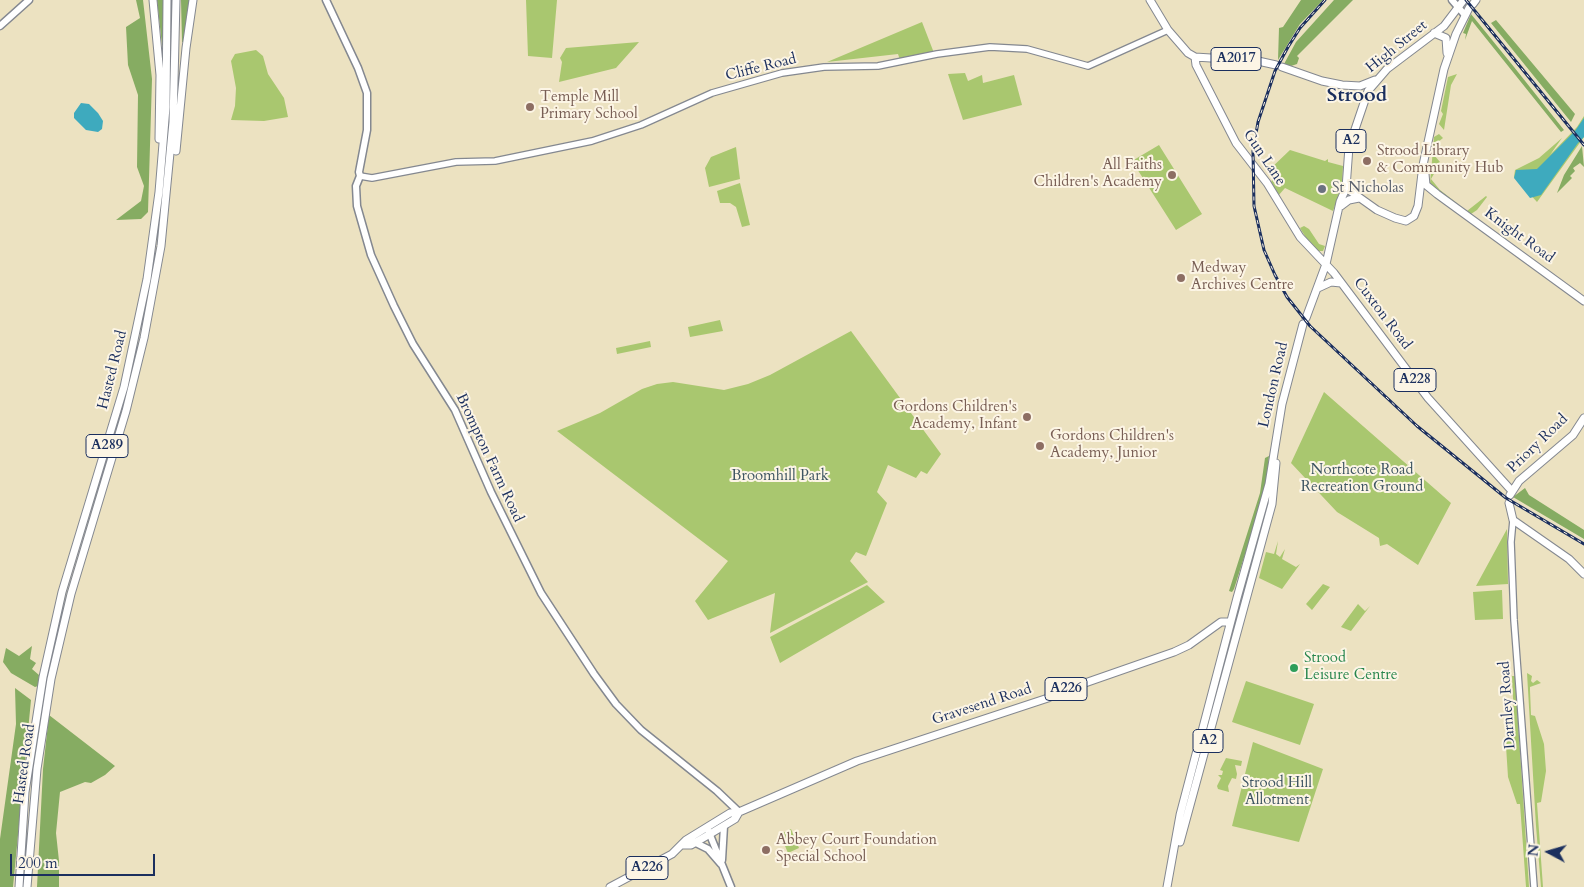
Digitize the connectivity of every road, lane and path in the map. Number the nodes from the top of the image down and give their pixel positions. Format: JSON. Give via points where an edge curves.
{"nodes":[{"id":1,"x":29,"y":0,"type":"edge"},
{"id":2,"x":153,"y":0,"type":"edge"},
{"id":3,"x":167,"y":0,"type":"edge"},
{"id":4,"x":176,"y":0,"type":"edge"},
{"id":5,"x":194,"y":0,"type":"edge"},
{"id":6,"x":326,"y":0,"type":"edge"},
{"id":7,"x":1150,"y":0,"type":"edge"},
{"id":8,"x":1452,"y":0,"type":"edge"},
{"id":9,"x":1460,"y":3,"type":"edge"},
{"id":10,"x":1470,"y":7,"type":"edge"},
{"id":11,"x":0,"y":26,"type":"edge"},
{"id":12,"x":1168,"y":30,"type":"junction"},
{"id":13,"x":1434,"y":33,"type":"junction"},
{"id":14,"x":1195,"y":57,"type":"junction"},
{"id":15,"x":1446,"y":60,"type":"junction"},
{"id":16,"x":1375,"y":80,"type":"junction"},
{"id":17,"x":1360,"y":86,"type":"junction"},
{"id":18,"x":1366,"y":96,"type":"junction"},
{"id":19,"x":1425,"y":162,"type":"junction"},
{"id":20,"x":360,"y":176,"type":"junction"},
{"id":21,"x":1346,"y":188,"type":"junction"},
{"id":22,"x":1437,"y":194,"type":"junction"},
{"id":23,"x":1359,"y":198,"type":"junction"},
{"id":24,"x":1419,"y":202,"type":"junction"},
{"id":25,"x":1341,"y":206,"type":"junction"},
{"id":26,"x":155,"y":220,"type":"junction"},
{"id":27,"x":162,"y":236,"type":"junction"},
{"id":28,"x":1326,"y":264,"type":"junction"},
{"id":29,"x":1342,"y":283,"type":"junction"},
{"id":30,"x":1318,"y":288,"type":"junction"},
{"id":31,"x":1584,"y":300,"type":"edge"},
{"id":32,"x":1584,"y":418,"type":"edge"},
{"id":33,"x":1274,"y":453,"type":"junction"},
{"id":34,"x":1510,"y":496,"type":"junction"},
{"id":35,"x":1513,"y":520,"type":"junction"},
{"id":36,"x":1266,"y":525,"type":"junction"},
{"id":37,"x":1246,"y":564,"type":"junction"},
{"id":38,"x":1584,"y":574,"type":"edge"},
{"id":39,"x":1241,"y":599,"type":"junction"},
{"id":40,"x":1230,"y":622,"type":"junction"},
{"id":41,"x":1229,"y":664,"type":"junction"},
{"id":42,"x":1207,"y":712,"type":"junction"},
{"id":43,"x":1211,"y":730,"type":"junction"},
{"id":44,"x":1193,"y":765,"type":"junction"},
{"id":45,"x":724,"y":799,"type":"junction"},
{"id":46,"x":739,"y":812,"type":"junction"},
{"id":47,"x":723,"y":817,"type":"junction"},
{"id":48,"x":724,"y":826,"type":"junction"},
{"id":49,"x":709,"y":831,"type":"junction"},
{"id":50,"x":696,"y":842,"type":"junction"},
{"id":51,"x":683,"y":845,"type":"junction"},
{"id":52,"x":1174,"y":860,"type":"junction"},
{"id":53,"x":722,"y":864,"type":"junction"},
{"id":54,"x":19,"y":887,"type":"edge"},
{"id":55,"x":27,"y":887,"type":"edge"},
{"id":56,"x":610,"y":887,"type":"edge"},
{"id":57,"x":731,"y":887,"type":"edge"},
{"id":58,"x":1167,"y":887,"type":"edge"},
{"id":59,"x":1534,"y":887,"type":"edge"}],
"edges":[{"from":1,"to":11,"type":"main road"},
{"from":2,"to":26,"type":"main road","via":[[161,90]]},
{"from":3,"to":26,"type":"main road","name":"Hasted Road","number":"A289","via":[[166,107]]},
{"from":4,"to":27,"type":"main road","name":"Hasted Road","number":"A289","via":[[174,122]]},
{"from":5,"to":27,"type":"main road","via":[[174,174]]},
{"from":6,"to":20,"type":"main road","name":"Brompton Farm Road","via":[[367,93],[368,114]]},
{"from":7,"to":12,"type":"main road","number":"A228"},
{"from":8,"to":9,"type":"main road"},
{"from":9,"to":10,"type":"main road"},
{"from":9,"to":13,"type":"main road","name":"High Street","number":"A2","via":[[1448,22]]},
{"from":10,"to":15,"type":"main road"},
{"from":12,"to":14,"type":"main road","number":"A228"},
{"from":12,"to":20,"type":"street","name":"Cliffe Road","via":[[1087,67],[1027,49],[990,47],[878,66],[785,72],[712,93],[592,141],[495,161],[456,162],[372,178]]},
{"from":13,"to":15,"type":"main road","via":[[1447,39]]},
{"from":13,"to":16,"type":"main road","name":"High Street","number":"A2"},
{"from":14,"to":17,"type":"main road","number":"A2017","via":[[1258,61],[1322,81]]},
{"from":14,"to":28,"type":"main road","name":"Gun Lane","number":"A228","via":[[1196,65],[1236,143],[1262,176],[1305,244]]},
{"from":15,"to":19,"type":"main road"},
{"from":16,"to":17,"type":"main road","number":"A2017"},
{"from":16,"to":18,"type":"main road","name":"High Street","number":"A2"},
{"from":17,"to":18,"type":"main road"},
{"from":18,"to":21,"type":"main road","name":"High Street","number":"A2","via":[[1350,147]]},
{"from":19,"to":22,"type":"main road","name":"Knight Road","via":[[1424,182]]},
{"from":19,"to":24,"type":"main road"},
{"from":20,"to":45,"type":"main road","name":"Brompton Farm Road","via":[[356,186],[356,206],[384,286],[413,344],[455,410],[541,593],[594,674],[625,714]]},
{"from":21,"to":23,"type":"main road"},
{"from":21,"to":25,"type":"main road","name":"High Street","number":"A2"},
{"from":22,"to":24,"type":"main road","via":[[1425,192]]},
{"from":22,"to":31,"type":"main road","name":"Knight Road"},
{"from":23,"to":24,"type":"main road","via":[[1403,221],[1414,216]]},
{"from":23,"to":25,"type":"main road"},
{"from":25,"to":28,"type":"main road","name":"High Street","number":"A2"},
{"from":26,"to":54,"type":"main road","name":"Hasted Road","number":"A289","via":[[144,295],[125,380],[62,592],[42,677],[26,792]]},
{"from":27,"to":55,"type":"main road","name":"Hasted Road","number":"A289","via":[[144,338],[126,411],[71,594],[52,679],[37,769]]},
{"from":28,"to":29,"type":"main road","name":"Cuxton Road","number":"A228"},
{"from":28,"to":30,"type":"main road","name":"London Road","number":"A2"},
{"from":29,"to":30,"type":"main road","via":[[1331,282]]},
{"from":29,"to":34,"type":"main road","name":"Cuxton Road","number":"A228","via":[[1428,398]]},
{"from":30,"to":33,"type":"main road","name":"London Road","number":"A2","via":[[1285,387]]},
{"from":32,"to":34,"type":"main road","name":"Priory Road","via":[[1572,435],[1529,471]]},
{"from":33,"to":36,"type":"main road","name":"London Road","number":"A2","via":[[1275,489]]},
{"from":33,"to":37,"type":"main road","name":"London Road","number":"A2","via":[[1269,484]]},
{"from":34,"to":35,"type":"main road","name":"Cuxton Road","number":"A228"},
{"from":35,"to":38,"type":"main road"},
{"from":35,"to":59,"type":"street","name":"Darnley Road","via":[[1514,620]]},
{"from":36,"to":37,"type":"main road","name":"London Road"},
{"from":36,"to":39,"type":"main road","name":"London Road","number":"A2"},
{"from":37,"to":39,"type":"main road","name":"London Road","number":"A2"},
{"from":39,"to":40,"type":"main road","name":"London Road","number":"A2"},
{"from":39,"to":41,"type":"main road","name":"London Road","number":"A2","via":[[1240,622]]},
{"from":40,"to":42,"type":"main road","number":"A2"},
{"from":40,"to":46,"type":"main road","name":"Gravesend Road","number":"A226","via":[[1221,622],[1189,646],[1174,652],[1048,698],[862,759]]},
{"from":41,"to":42,"type":"main road","via":[[1222,674],[1212,712]]},
{"from":41,"to":43,"type":"main road","number":"A2"},
{"from":42,"to":44,"type":"main road","number":"A2"},
{"from":43,"to":44,"type":"main road","via":[[1206,731],[1200,754]]},
{"from":43,"to":52,"type":"main road","number":"A2"},
{"from":44,"to":52,"type":"main road","number":"A2","via":[[1180,816]]},
{"from":45,"to":46,"type":"main road","name":"Brompton Farm Road"},
{"from":45,"to":47,"type":"main road","via":[[726,810]]},
{"from":46,"to":47,"type":"main road","name":"Gravesend Road","number":"A226"},
{"from":46,"to":48,"type":"main road","name":"Gravesend Road","number":"A226"},
{"from":47,"to":49,"type":"main road","name":"Gravesend Road","number":"A226"},
{"from":48,"to":49,"type":"main road","name":"Gravesend Road","number":"A226"},
{"from":48,"to":53,"type":"main road"},
{"from":49,"to":50,"type":"main road","name":"Gravesend Road","number":"A226"},
{"from":49,"to":51,"type":"main road","name":"Gravesend Road","number":"A226","via":[[686,840]]},
{"from":49,"to":53,"type":"main road"},
{"from":50,"to":51,"type":"main road","name":"Gravesend Road","number":"A226"},
{"from":50,"to":53,"type":"main road"},
{"from":51,"to":56,"type":"main road","name":"Gravesend Road","number":"A226","via":[[666,858]]},
{"from":52,"to":58,"type":"main road","number":"A2"},
{"from":53,"to":57,"type":"main road"}]}
